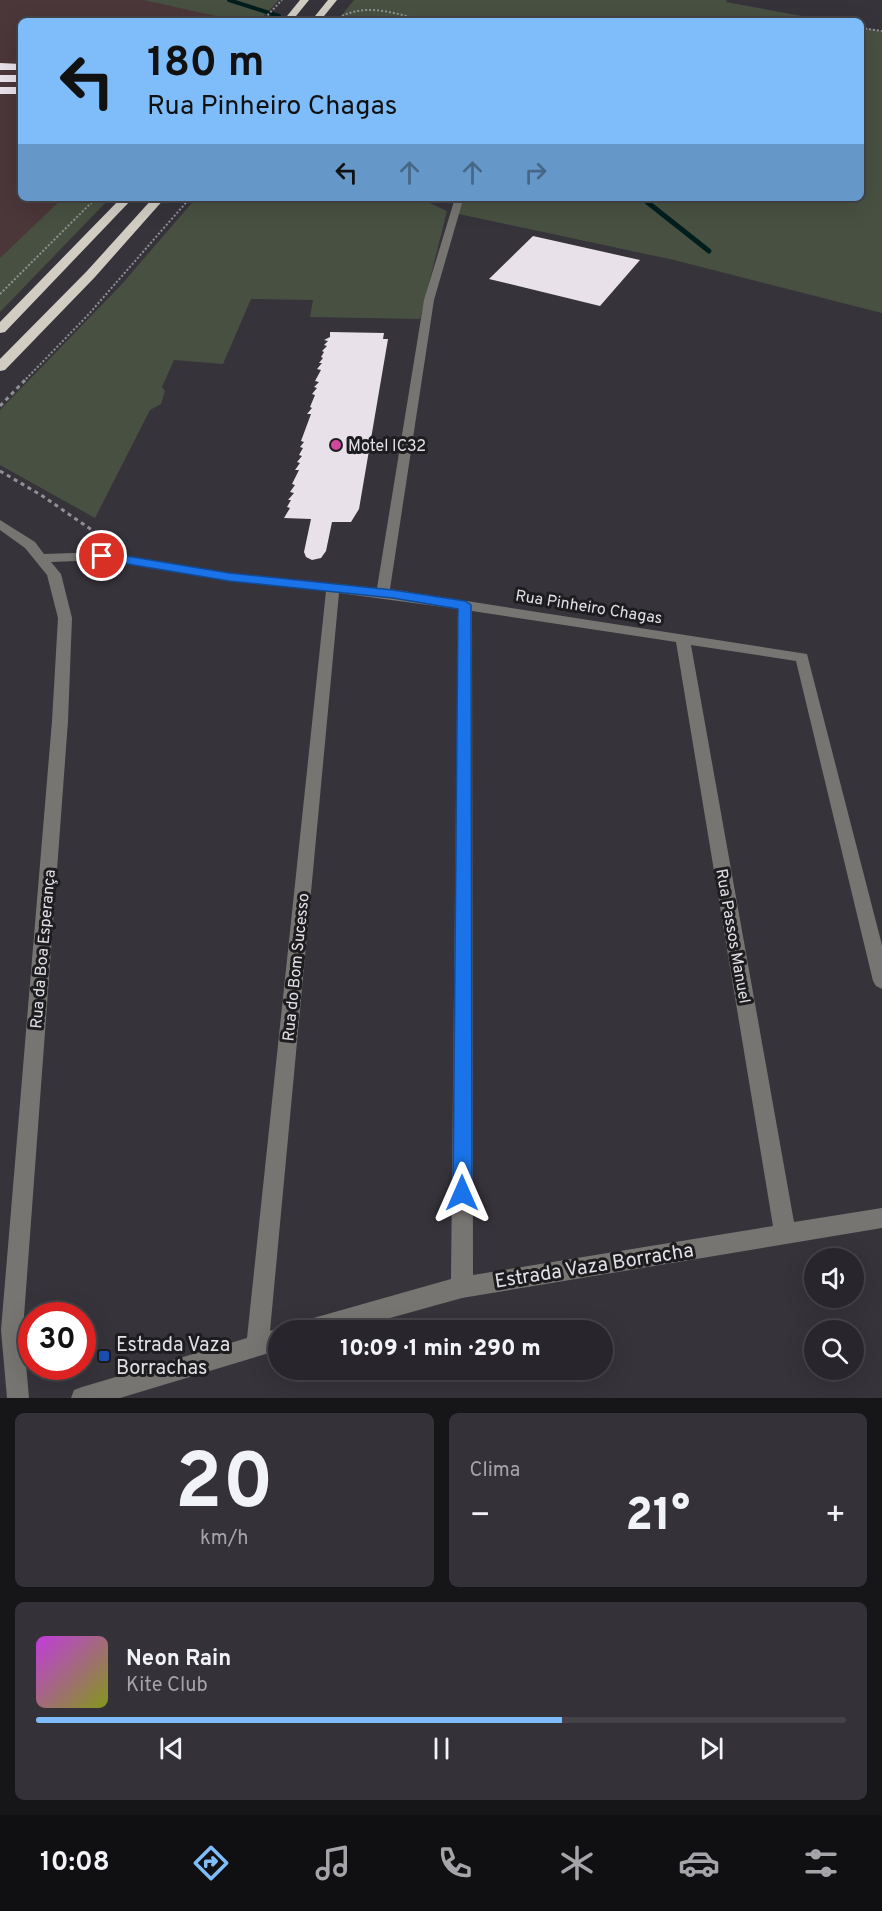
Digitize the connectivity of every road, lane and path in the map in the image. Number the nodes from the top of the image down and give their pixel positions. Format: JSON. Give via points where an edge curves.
{"nodes":[{"id":1,"x":282,"y":0,"type":"edge"},
{"id":2,"x":305,"y":0,"type":"edge"},
{"id":3,"x":333,"y":0,"type":"edge"},
{"id":4,"x":265,"y":18,"type":"edge"},
{"id":5,"x":290,"y":18,"type":"edge"},
{"id":6,"x":318,"y":18,"type":"edge"},
{"id":7,"x":341,"y":18,"type":"edge"},
{"id":8,"x":411,"y":18,"type":"edge"},
{"id":9,"x":864,"y":28,"type":"edge"},
{"id":10,"x":882,"y":31,"type":"edge"},
{"id":11,"x":93,"y":201,"type":"edge"},
{"id":12,"x":124,"y":201,"type":"edge"},
{"id":13,"x":156,"y":201,"type":"edge"},
{"id":14,"x":187,"y":201,"type":"edge"},
{"id":15,"x":458,"y":201,"type":"edge"},
{"id":16,"x":0,"y":294,"type":"edge"},
{"id":17,"x":0,"y":329,"type":"edge"},
{"id":18,"x":0,"y":367,"type":"edge"},
{"id":19,"x":0,"y":406,"type":"edge"},
{"id":20,"x":0,"y":471,"type":"edge"},
{"id":21,"x":0,"y":524,"type":"edge"},
{"id":22,"x":40,"y":558,"type":"junction"},
{"id":23,"x":113,"y":558,"type":"junction"},
{"id":24,"x":333,"y":588,"type":"junction"},
{"id":25,"x":383,"y":593,"type":"junction"},
{"id":26,"x":465,"y":605,"type":"junction"},
{"id":27,"x":683,"y":639,"type":"junction"},
{"id":28,"x":882,"y":981,"type":"edge"},
{"id":29,"x":882,"y":1218,"type":"edge"},
{"id":30,"x":785,"y":1233,"type":"junction"},
{"id":31,"x":462,"y":1287,"type":"junction"},
{"id":32,"x":345,"y":1320,"type":"edge"},
{"id":33,"x":268,"y":1342,"type":"edge"},
{"id":34,"x":257,"y":1346,"type":"junction"},
{"id":35,"x":18,"y":1398,"type":"edge"},
{"id":36,"x":82,"y":1398,"type":"edge"}],
"edges":[{"from":1,"to":4,"type":"path"},
{"from":2,"to":5,"type":"highway"},
{"from":3,"to":6,"type":"highway"},
{"from":7,"to":8,"type":"path","via":[[361,10]]},
{"from":9,"to":10,"type":"path"},
{"from":11,"to":16,"type":"path"},
{"from":12,"to":17,"type":"highway"},
{"from":13,"to":18,"type":"highway"},
{"from":14,"to":19,"type":"path","via":[[88,315]]},
{"from":15,"to":25,"type":"street","via":[[429,300]]},
{"from":20,"to":23,"type":"path","via":[[99,534],[106,540]]},
{"from":21,"to":22,"type":"street","name":"Rua da Boa Esperança","via":[[30,545]]},
{"from":22,"to":23,"type":"street","name":"Rua Pinheiro Chagas"},
{"from":22,"to":35,"type":"street","name":"Rua da Boa Esperança","via":[[54,574],[65,618],[12,1330]]},
{"from":23,"to":24,"type":"street","name":"Rua Pinheiro Chagas","via":[[229,577]]},
{"from":24,"to":25,"type":"street","name":"Rua Pinheiro Chagas"},
{"from":24,"to":34,"type":"street","name":"Rua do Bom Sucesso"},
{"from":25,"to":26,"type":"street","name":"Rua Pinheiro Chagas"},
{"from":26,"to":27,"type":"street","name":"Rua Pinheiro Chagas"},
{"from":26,"to":31,"type":"street"},
{"from":27,"to":28,"type":"street","name":"Rua Pinheiro Chagas","via":[[802,657]]},
{"from":27,"to":30,"type":"street","name":"Rua Passos Manuel"},
{"from":29,"to":30,"type":"street","name":"Estrada Vaza Borracha"},
{"from":30,"to":31,"type":"street","name":"Estrada Vaza Borracha"},
{"from":31,"to":32,"type":"street","name":"Estrada Vaza Borracha"},
{"from":33,"to":34,"type":"street"},
{"from":34,"to":36,"type":"street"}]}
